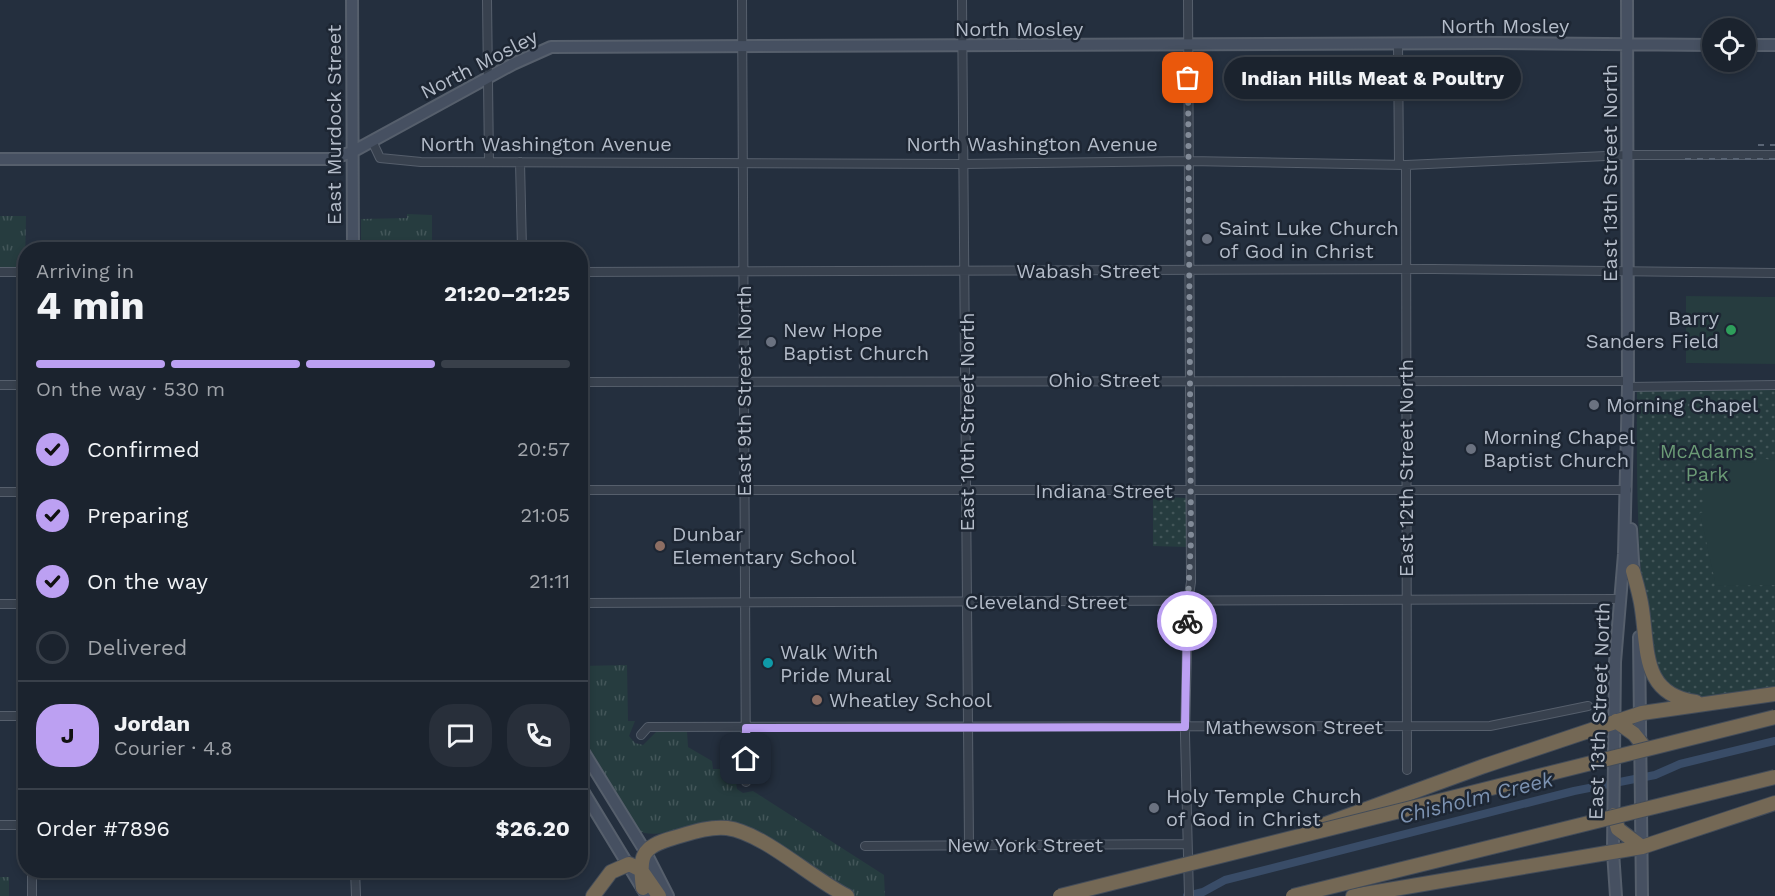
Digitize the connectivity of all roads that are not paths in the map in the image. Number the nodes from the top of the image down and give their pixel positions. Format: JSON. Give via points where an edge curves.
{"nodes":[{"id":1,"x":352,"y":0,"type":"edge"},
{"id":2,"x":487,"y":0,"type":"edge"},
{"id":3,"x":742,"y":0,"type":"edge"},
{"id":4,"x":962,"y":0,"type":"edge"},
{"id":5,"x":1188,"y":0,"type":"edge"},
{"id":6,"x":1627,"y":0,"type":"edge"},
{"id":7,"x":1398,"y":44,"type":"junction"},
{"id":8,"x":1628,"y":44,"type":"junction"},
{"id":9,"x":1702,"y":45,"type":"edge"},
{"id":10,"x":1756,"y":45,"type":"edge"},
{"id":11,"x":1775,"y":45,"type":"edge"},
{"id":12,"x":1188,"y":46,"type":"junction"},
{"id":13,"x":963,"y":47,"type":"junction"},
{"id":14,"x":742,"y":48,"type":"junction"},
{"id":15,"x":487,"y":78,"type":"junction"},
{"id":16,"x":372,"y":141,"type":"junction"},
{"id":17,"x":352,"y":152,"type":"junction"},
{"id":18,"x":1628,"y":155,"type":"junction"},
{"id":19,"x":1775,"y":155,"type":"edge"},
{"id":20,"x":0,"y":159,"type":"edge"},
{"id":21,"x":1189,"y":161,"type":"junction"},
{"id":22,"x":489,"y":162,"type":"junction"},
{"id":23,"x":520,"y":162,"type":"junction"},
{"id":24,"x":743,"y":163,"type":"junction"},
{"id":25,"x":965,"y":164,"type":"junction"},
{"id":26,"x":1402,"y":165,"type":"junction"},
{"id":27,"x":353,"y":242,"type":"edge"},
{"id":28,"x":522,"y":242,"type":"edge"},
{"id":29,"x":1406,"y":269,"type":"junction"},
{"id":30,"x":1190,"y":270,"type":"junction"},
{"id":31,"x":743,"y":271,"type":"junction"},
{"id":32,"x":1628,"y":271,"type":"junction"},
{"id":33,"x":0,"y":272,"type":"edge"},
{"id":34,"x":18,"y":272,"type":"edge"},
{"id":35,"x":588,"y":272,"type":"edge"},
{"id":36,"x":966,"y":272,"type":"junction"},
{"id":37,"x":1775,"y":273,"type":"edge"},
{"id":38,"x":967,"y":380,"type":"junction"},
{"id":39,"x":1191,"y":380,"type":"junction"},
{"id":40,"x":1406,"y":380,"type":"junction"},
{"id":41,"x":588,"y":382,"type":"edge"},
{"id":42,"x":744,"y":382,"type":"junction"},
{"id":43,"x":1628,"y":384,"type":"junction"},
{"id":44,"x":0,"y":385,"type":"edge"},
{"id":45,"x":1775,"y":385,"type":"edge"},
{"id":46,"x":18,"y":386,"type":"edge"},
{"id":47,"x":588,"y":490,"type":"edge"},
{"id":48,"x":1627,"y":490,"type":"junction"},
{"id":49,"x":745,"y":491,"type":"junction"},
{"id":50,"x":968,"y":491,"type":"junction"},
{"id":51,"x":1406,"y":491,"type":"junction"},
{"id":52,"x":0,"y":492,"type":"edge"},
{"id":53,"x":18,"y":492,"type":"edge"},
{"id":54,"x":1191,"y":492,"type":"junction"},
{"id":55,"x":1633,"y":571,"type":"junction"},
{"id":56,"x":1620,"y":599,"type":"junction"},
{"id":57,"x":1407,"y":601,"type":"junction"},
{"id":58,"x":1188,"y":602,"type":"junction"},
{"id":59,"x":18,"y":603,"type":"edge"},
{"id":60,"x":588,"y":603,"type":"edge"},
{"id":61,"x":745,"y":603,"type":"junction"},
{"id":62,"x":968,"y":603,"type":"junction"},
{"id":63,"x":0,"y":604,"type":"edge"},
{"id":64,"x":1772,"y":694,"type":"edge"},
{"id":65,"x":1710,"y":704,"type":"junction"},
{"id":66,"x":1588,"y":706,"type":"dead end"},
{"id":67,"x":1642,"y":713,"type":"junction"},
{"id":68,"x":0,"y":716,"type":"edge"},
{"id":69,"x":18,"y":716,"type":"edge"},
{"id":70,"x":1775,"y":717,"type":"edge"},
{"id":71,"x":1616,"y":721,"type":"junction"},
{"id":72,"x":1407,"y":726,"type":"junction"},
{"id":73,"x":1185,"y":727,"type":"junction"},
{"id":74,"x":746,"y":728,"type":"junction"},
{"id":75,"x":969,"y":728,"type":"junction"},
{"id":76,"x":641,"y":735,"type":"dead end"},
{"id":77,"x":1642,"y":744,"type":"junction"},
{"id":78,"x":588,"y":759,"type":"edge"},
{"id":79,"x":1407,"y":770,"type":"dead end"},
{"id":80,"x":1775,"y":777,"type":"edge"},
{"id":81,"x":746,"y":782,"type":"dead end"},
{"id":82,"x":588,"y":798,"type":"edge"},
{"id":83,"x":1775,"y":803,"type":"edge"},
{"id":84,"x":1614,"y":815,"type":"junction"},
{"id":85,"x":0,"y":825,"type":"edge"},
{"id":86,"x":18,"y":825,"type":"edge"},
{"id":87,"x":1186,"y":844,"type":"junction"},
{"id":88,"x":969,"y":845,"type":"junction"},
{"id":89,"x":1257,"y":845,"type":"junction"},
{"id":90,"x":865,"y":846,"type":"dead end"},
{"id":91,"x":1642,"y":847,"type":"junction"},
{"id":92,"x":645,"y":851,"type":"junction"},
{"id":93,"x":1613,"y":852,"type":"junction"},
{"id":94,"x":635,"y":867,"type":"junction"},
{"id":95,"x":32,"y":878,"type":"edge"},
{"id":96,"x":356,"y":878,"type":"edge"},
{"id":97,"x":645,"y":892,"type":"edge"},
{"id":98,"x":32,"y":896,"type":"edge"},
{"id":99,"x":356,"y":896,"type":"edge"},
{"id":100,"x":593,"y":896,"type":"edge"},
{"id":101,"x":659,"y":896,"type":"edge"},
{"id":102,"x":668,"y":896,"type":"edge"},
{"id":103,"x":847,"y":896,"type":"edge"},
{"id":104,"x":1060,"y":896,"type":"edge"},
{"id":105,"x":1189,"y":896,"type":"edge"},
{"id":106,"x":1293,"y":896,"type":"edge"},
{"id":107,"x":1353,"y":896,"type":"edge"},
{"id":108,"x":1616,"y":896,"type":"edge"},
{"id":109,"x":1641,"y":896,"type":"edge"}],
"edges":[{"from":1,"to":17,"type":"street","name":"East Murdock Street"},
{"from":2,"to":15,"type":"street"},
{"from":3,"to":14,"type":"street","name":"East 9th Street North"},
{"from":4,"to":13,"type":"street","name":"East 10th Street North"},
{"from":5,"to":12,"type":"street"},
{"from":6,"to":8,"type":"street","name":"East 13th Street North"},
{"from":7,"to":8,"type":"street","name":"North Mosley"},
{"from":7,"to":12,"type":"street","name":"North Mosley"},
{"from":7,"to":26,"type":"street","name":"East 12th Street North"},
{"from":8,"to":9,"type":"street","name":"North Mosley"},
{"from":8,"to":18,"type":"street","name":"East 13th Street North"},
{"from":10,"to":11,"type":"street"},
{"from":12,"to":13,"type":"street","name":"North Mosley"},
{"from":12,"to":21,"type":"street"},
{"from":13,"to":14,"type":"street","name":"North Mosley"},
{"from":13,"to":25,"type":"street","name":"East 10th Street North"},
{"from":14,"to":15,"type":"street","name":"North Mosley","via":[[551,47]]},
{"from":14,"to":24,"type":"street","name":"East 9th Street North"},
{"from":15,"to":16,"type":"street","name":"North Mosley"},
{"from":15,"to":22,"type":"street"},
{"from":16,"to":17,"type":"street","name":"North Mosley"},
{"from":16,"to":22,"type":"street","name":"North Washington Avenue","via":[[380,158]]},
{"from":17,"to":20,"type":"street","via":[[332,159],[255,161]]},
{"from":17,"to":27,"type":"street","name":"East Murdock Street"},
{"from":18,"to":19,"type":"street","name":"North Washington Avenue"},
{"from":18,"to":26,"type":"street","name":"North Washington Avenue"},
{"from":18,"to":32,"type":"street","name":"East 13th Street North"},
{"from":21,"to":25,"type":"street","name":"North Washington Avenue"},
{"from":21,"to":26,"type":"street","name":"North Washington Avenue"},
{"from":21,"to":30,"type":"street"},
{"from":22,"to":23,"type":"street","name":"North Washington Avenue"},
{"from":23,"to":24,"type":"street","name":"North Washington Avenue"},
{"from":23,"to":28,"type":"street"},
{"from":24,"to":25,"type":"street","name":"North Washington Avenue"},
{"from":24,"to":31,"type":"street","name":"East 9th Street North"},
{"from":25,"to":36,"type":"street","name":"East 10th Street North"},
{"from":26,"to":29,"type":"street","name":"East 12th Street North"},
{"from":29,"to":30,"type":"street","name":"Wabash Street"},
{"from":29,"to":32,"type":"street","name":"Wabash Street"},
{"from":29,"to":40,"type":"street","name":"East 12th Street North"},
{"from":30,"to":36,"type":"street","name":"Wabash Street"},
{"from":30,"to":39,"type":"street"},
{"from":31,"to":35,"type":"street","name":"Wabash Street"},
{"from":31,"to":36,"type":"street","name":"Wabash Street"},
{"from":31,"to":42,"type":"street","name":"East 9th Street North"},
{"from":32,"to":37,"type":"street","name":"Wabash Street"},
{"from":32,"to":43,"type":"street","name":"East 13th Street North"},
{"from":33,"to":34,"type":"street"},
{"from":36,"to":38,"type":"street","name":"East 10th Street North"},
{"from":38,"to":39,"type":"street","name":"Ohio Street"},
{"from":38,"to":42,"type":"street","name":"Ohio Street"},
{"from":38,"to":50,"type":"street","name":"East 10th Street North"},
{"from":39,"to":40,"type":"street","name":"Ohio Street"},
{"from":39,"to":54,"type":"street"},
{"from":40,"to":43,"type":"street","name":"Ohio Street"},
{"from":40,"to":51,"type":"street","name":"East 12th Street North"},
{"from":41,"to":42,"type":"street","name":"Ohio Street"},
{"from":42,"to":49,"type":"street","name":"East 9th Street North"},
{"from":43,"to":45,"type":"street","name":"Ohio Street"},
{"from":43,"to":48,"type":"street","name":"East 13th Street North"},
{"from":44,"to":46,"type":"street"},
{"from":47,"to":49,"type":"street","name":"Indiana Street"},
{"from":48,"to":51,"type":"street","name":"Indiana Street"},
{"from":48,"to":55,"type":"street","name":"East 13th Street North"},
{"from":48,"to":56,"type":"street","name":"East 13th Street North"},
{"from":49,"to":50,"type":"street","name":"Indiana Street"},
{"from":49,"to":61,"type":"street","name":"East 9th Street North"},
{"from":50,"to":54,"type":"street","name":"Indiana Street"},
{"from":50,"to":62,"type":"street","name":"East 10th Street North"},
{"from":51,"to":54,"type":"street","name":"Indiana Street"},
{"from":51,"to":57,"type":"street","name":"East 12th Street North"},
{"from":52,"to":53,"type":"street"},
{"from":54,"to":58,"type":"street"},
{"from":55,"to":65,"type":"highway","via":[[1650,666],[1656,679],[1678,699]]},
{"from":55,"to":67,"type":"street","name":"East 13th Street North"},
{"from":56,"to":57,"type":"street","name":"Cleveland Street"},
{"from":56,"to":71,"type":"street","name":"East 13th Street North"},
{"from":57,"to":58,"type":"street","name":"Cleveland Street"},
{"from":57,"to":72,"type":"street","name":"East 12th Street North"},
{"from":58,"to":62,"type":"street","name":"Cleveland Street"},
{"from":58,"to":73,"type":"street"},
{"from":59,"to":63,"type":"street"},
{"from":60,"to":61,"type":"street","name":"Cleveland Street"},
{"from":61,"to":62,"type":"street","name":"Cleveland Street"},
{"from":61,"to":74,"type":"street","name":"East 9th Street North"},
{"from":62,"to":75,"type":"street","name":"East 10th Street North"},
{"from":64,"to":65,"type":"highway"},
{"from":65,"to":67,"type":"highway"},
{"from":66,"to":72,"type":"street","name":"Mathewson Street","via":[[1490,726]]},
{"from":67,"to":71,"type":"highway"},
{"from":67,"to":77,"type":"street","name":"East 13th Street North"},
{"from":68,"to":69,"type":"street"},
{"from":70,"to":89,"type":"highway","bridge":true},
{"from":71,"to":77,"type":"highway"},
{"from":71,"to":84,"type":"street","name":"East 13th Street North"},
{"from":71,"to":89,"type":"highway","bridge":true},
{"from":72,"to":73,"type":"street","name":"Mathewson Street"},
{"from":72,"to":79,"type":"street","name":"East 12th Street North"},
{"from":73,"to":75,"type":"street","name":"Mathewson Street"},
{"from":73,"to":87,"type":"street"},
{"from":74,"to":75,"type":"street","name":"Mathewson Street"},
{"from":74,"to":76,"type":"street","name":"Mathewson Street","via":[[648,727]]},
{"from":74,"to":81,"type":"street","name":"East 9th Street North"},
{"from":75,"to":88,"type":"street","name":"East 10th Street North"},
{"from":77,"to":91,"type":"street","name":"East 13th Street North"},
{"from":78,"to":92,"type":"street"},
{"from":80,"to":106,"type":"highway","bridge":true},
{"from":82,"to":94,"type":"street"},
{"from":83,"to":91,"type":"highway"},
{"from":84,"to":91,"type":"highway","via":[[1618,829]]},
{"from":84,"to":93,"type":"street","name":"East 13th Street North"},
{"from":85,"to":86,"type":"street"},
{"from":87,"to":88,"type":"street","name":"New York Street"},
{"from":87,"to":105,"type":"street"},
{"from":88,"to":90,"type":"street","name":"New York Street"},
{"from":89,"to":104,"type":"highway","bridge":true},
{"from":91,"to":93,"type":"highway"},
{"from":91,"to":109,"type":"street","name":"East 13th Street North"},
{"from":92,"to":94,"type":"highway"},
{"from":92,"to":102,"type":"street"},
{"from":92,"to":103,"type":"highway","via":[[654,843],[694,831],[727,828],[763,843]]},
{"from":93,"to":107,"type":"highway"},
{"from":93,"to":108,"type":"street","name":"East 13th Street North"},
{"from":94,"to":97,"type":"highway"},
{"from":94,"to":100,"type":"highway","via":[[611,872]]},
{"from":94,"to":101,"type":"highway"},
{"from":95,"to":98,"type":"street"},
{"from":96,"to":99,"type":"street"}]}
